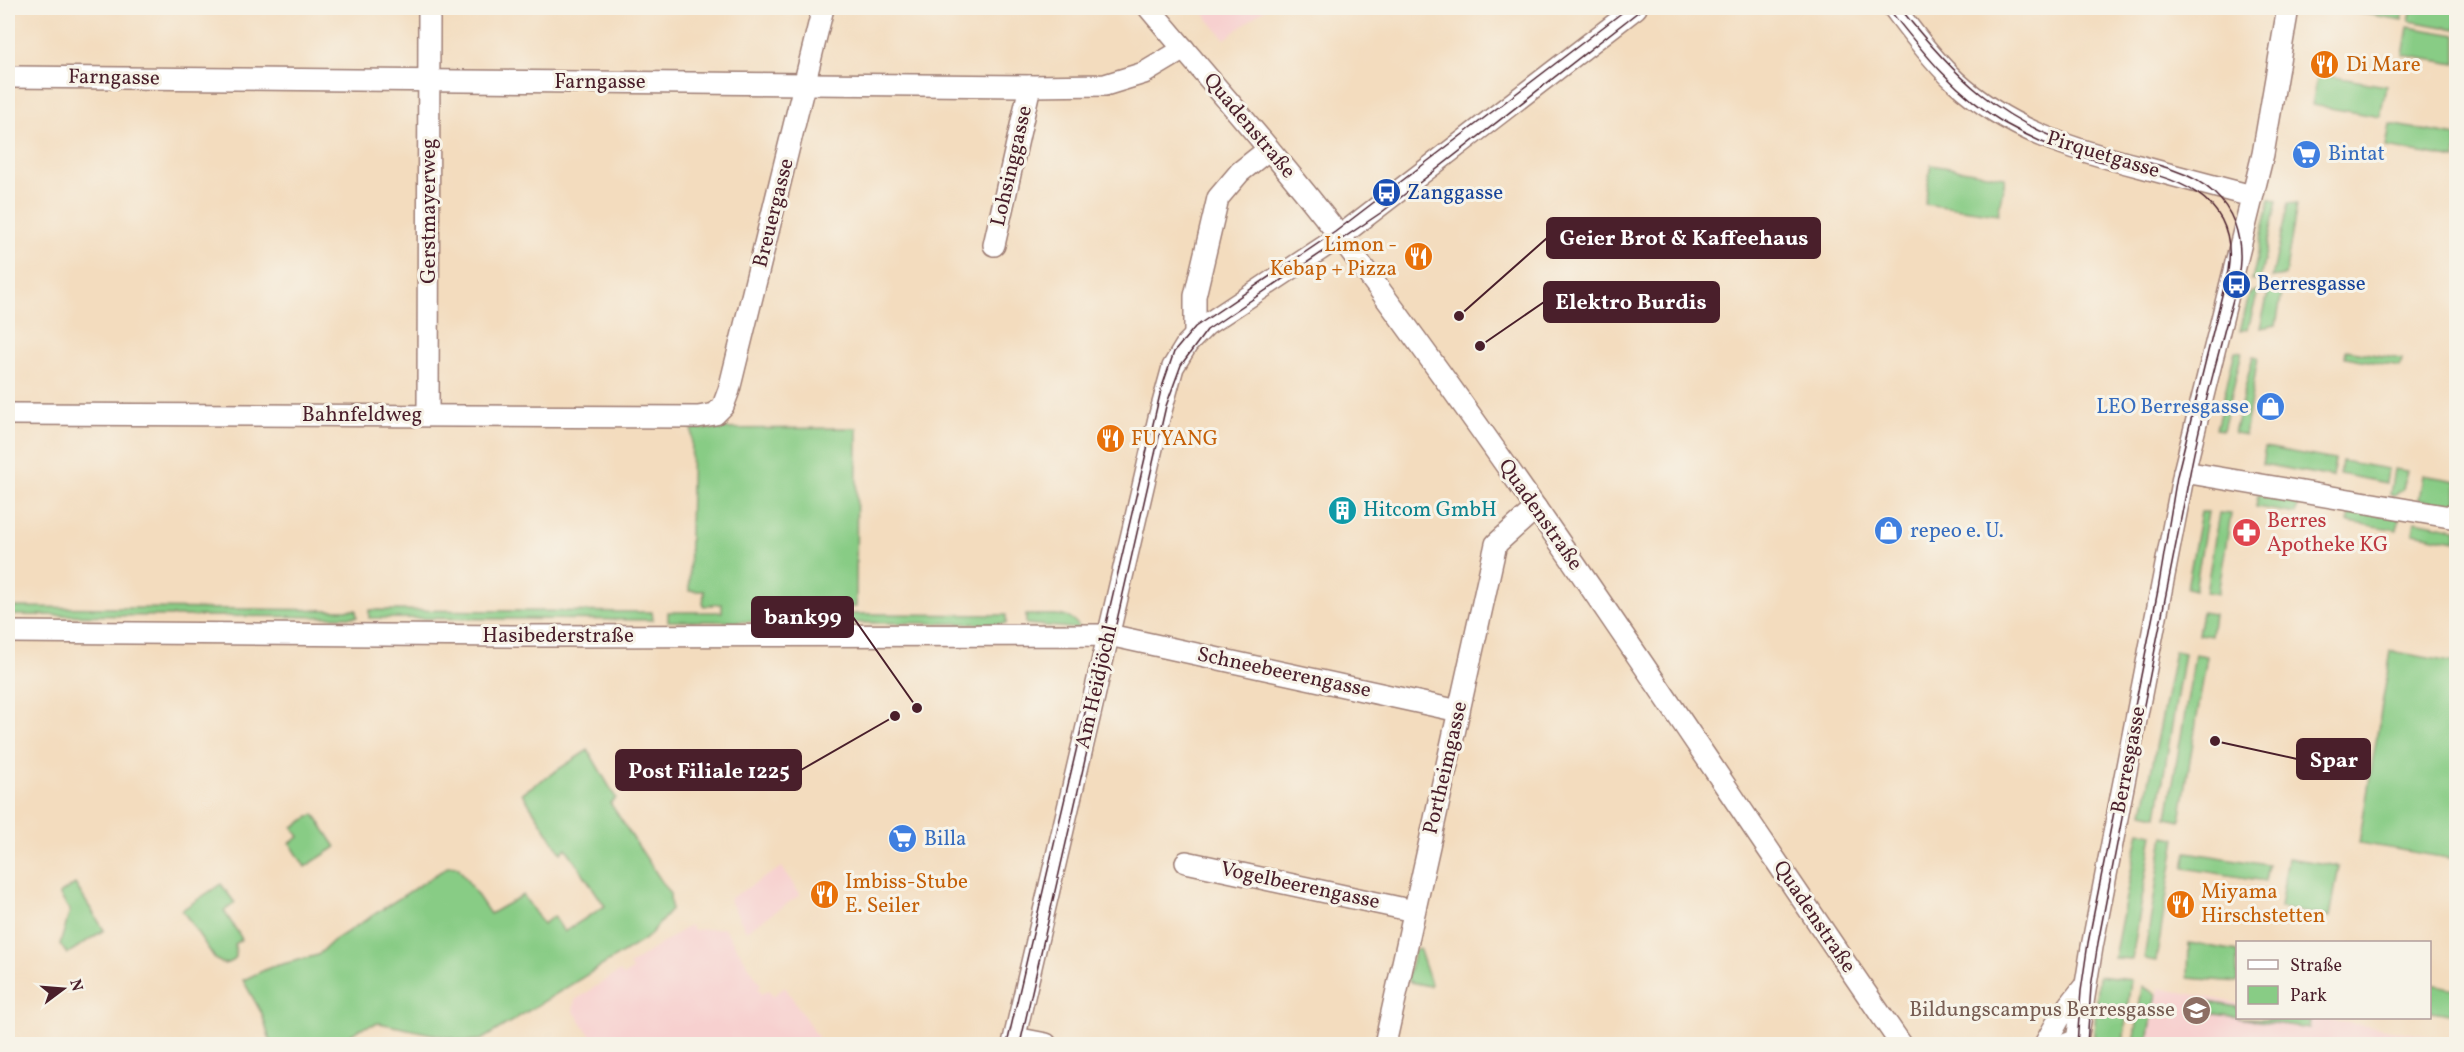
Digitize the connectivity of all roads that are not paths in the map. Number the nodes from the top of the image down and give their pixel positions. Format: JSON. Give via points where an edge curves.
{"nodes":[{"id":1,"x":429,"y":8,"type":"edge"},
{"id":2,"x":824,"y":8,"type":"edge"},
{"id":3,"x":1149,"y":8,"type":"edge"},
{"id":4,"x":1636,"y":8,"type":"edge"},
{"id":5,"x":1894,"y":8,"type":"edge"},
{"id":6,"x":2288,"y":8,"type":"edge"},
{"id":7,"x":1184,"y":49,"type":"junction"},
{"id":8,"x":8,"y":77,"type":"edge"},
{"id":9,"x":430,"y":81,"type":"junction"},
{"id":10,"x":805,"y":83,"type":"junction"},
{"id":11,"x":1030,"y":86,"type":"junction"},
{"id":12,"x":1269,"y":149,"type":"junction"},
{"id":13,"x":2252,"y":196,"type":"junction"},
{"id":14,"x":1339,"y":237,"type":"junction"},
{"id":15,"x":994,"y":245,"type":"dead end"},
{"id":16,"x":1195,"y":335,"type":"junction"},
{"id":17,"x":8,"y":414,"type":"edge"},
{"id":18,"x":716,"y":414,"type":"joint"},
{"id":19,"x":428,"y":415,"type":"junction"},
{"id":20,"x":2184,"y":472,"type":"junction"},
{"id":21,"x":1536,"y":508,"type":"junction"},
{"id":22,"x":2457,"y":518,"type":"edge"},
{"id":23,"x":8,"y":632,"type":"edge"},
{"id":24,"x":1109,"y":635,"type":"junction"},
{"id":25,"x":1459,"y":711,"type":"junction"},
{"id":26,"x":1186,"y":862,"type":"dead end"},
{"id":27,"x":1414,"y":911,"type":"junction"},
{"id":28,"x":2086,"y":985,"type":"junction"},
{"id":29,"x":1014,"y":1041,"type":"edge"},
{"id":30,"x":1046,"y":1044,"type":"edge"},
{"id":31,"x":1385,"y":1044,"type":"edge"},
{"id":32,"x":1901,"y":1044,"type":"edge"},
{"id":33,"x":2044,"y":1044,"type":"edge"},
{"id":34,"x":2067,"y":1044,"type":"edge"}],
"edges":[{"from":1,"to":9,"type":"street","name":"Gerstmayerweg"},
{"from":2,"to":10,"type":"street","name":"Breuergasse"},
{"from":3,"to":7,"type":"street","name":"Quadenstraße"},
{"from":4,"to":14,"type":"street"},
{"from":5,"to":13,"type":"street","name":"Pirquetgasse","via":[[1956,82],[2026,130],[2077,150]]},
{"from":6,"to":13,"type":"street","name":"Berresgasse"},
{"from":7,"to":11,"type":"street","name":"Farngasse","via":[[1144,74],[1105,85]]},
{"from":7,"to":12,"type":"street","name":"Quadenstraße"},
{"from":8,"to":9,"type":"street","name":"Farngasse"},
{"from":9,"to":10,"type":"street","name":"Farngasse"},
{"from":9,"to":19,"type":"street","name":"Gerstmayerweg"},
{"from":10,"to":11,"type":"street","name":"Farngasse"},
{"from":10,"to":18,"type":"street","name":"Breuergasse","via":[[729,390]]},
{"from":11,"to":15,"type":"street","name":"Lohsinggasse"},
{"from":12,"to":14,"type":"street","name":"Quadenstraße"},
{"from":12,"to":16,"type":"street","via":[[1240,172],[1218,198],[1195,296]]},
{"from":13,"to":20,"type":"street","name":"Berresgasse"},
{"from":14,"to":16,"type":"street","name":"Am Heidjöchl","via":[[1218,315]]},
{"from":14,"to":21,"type":"street","name":"Quadenstraße"},
{"from":16,"to":24,"type":"street","name":"Am Heidjöchl","via":[[1170,376]]},
{"from":17,"to":19,"type":"street","name":"Bahnfeldweg"},
{"from":18,"to":19,"type":"street","name":"Bahnfeldweg"},
{"from":20,"to":22,"type":"street"},
{"from":20,"to":28,"type":"street","name":"Berresgasse"},
{"from":21,"to":25,"type":"street","name":"Portheimgasse","via":[[1496,544]]},
{"from":21,"to":32,"type":"street","name":"Quadenstraße"},
{"from":23,"to":24,"type":"street","name":"Hasibederstraße"},
{"from":24,"to":25,"type":"street","name":"Schneebeerengasse"},
{"from":24,"to":29,"type":"street","name":"Am Heidjöchl"},
{"from":25,"to":27,"type":"street","name":"Portheimgasse"},
{"from":26,"to":27,"type":"street","name":"Vogelbeerengasse"},
{"from":27,"to":31,"type":"street","name":"Portheimgasse"},
{"from":28,"to":33,"type":"street","name":"Berresgasse"},
{"from":28,"to":34,"type":"street","name":"Berresgasse","via":[[2077,1040]]},
{"from":29,"to":30,"type":"street"}]}
